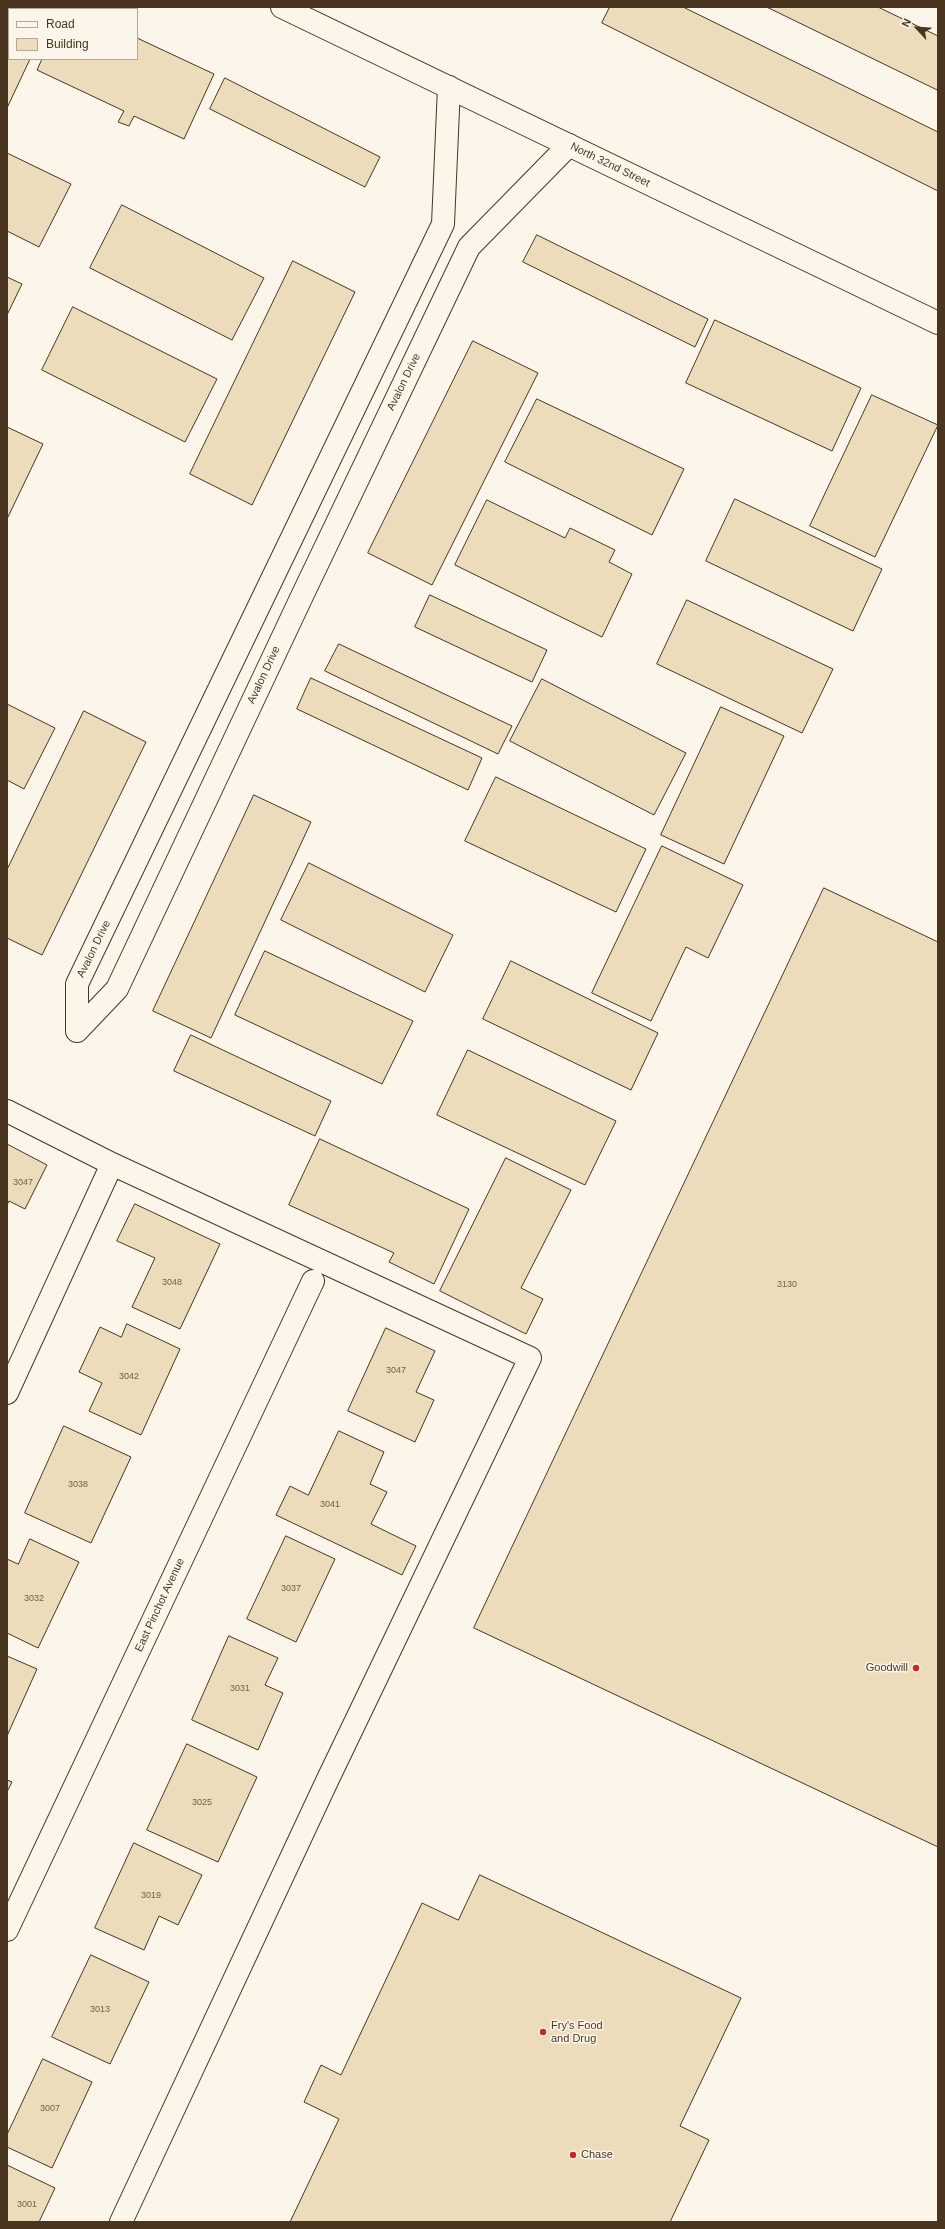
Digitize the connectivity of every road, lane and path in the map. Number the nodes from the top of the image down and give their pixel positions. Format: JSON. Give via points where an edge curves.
{"nodes":[{"id":1,"x":282,"y":7,"type":"edge"},
{"id":2,"x":449,"y":87,"type":"junction"},
{"id":3,"x":569,"y":145,"type":"junction"},
{"id":4,"x":938,"y":323,"type":"edge"},
{"id":5,"x":7,"y":1111,"type":"edge"},
{"id":6,"x":112,"y":1164,"type":"junction"},
{"id":7,"x":313,"y":1281,"type":"dead end"},
{"id":8,"x":7,"y":1393,"type":"edge"},
{"id":9,"x":7,"y":1930,"type":"edge"},
{"id":10,"x":121,"y":2222,"type":"edge"}],
"edges":[{"from":1,"to":2,"type":"main road","name":"North 32nd Street"},
{"from":2,"to":3,"type":"main road","name":"North 32nd Street"},
{"from":2,"to":3,"type":"main road","name":"Avalon Drive","via":[[443,224],[77,984],[77,1031],[117,989],[302,594],[469,247]]},
{"from":3,"to":4,"type":"main road","name":"North 32nd Street"},
{"from":5,"to":6,"type":"main road"},
{"from":6,"to":8,"type":"main road"},
{"from":6,"to":10,"type":"main road","via":[[530,1358],[327,1781]]},
{"from":7,"to":9,"type":"main road","name":"East Pinchot Avenue"}]}
